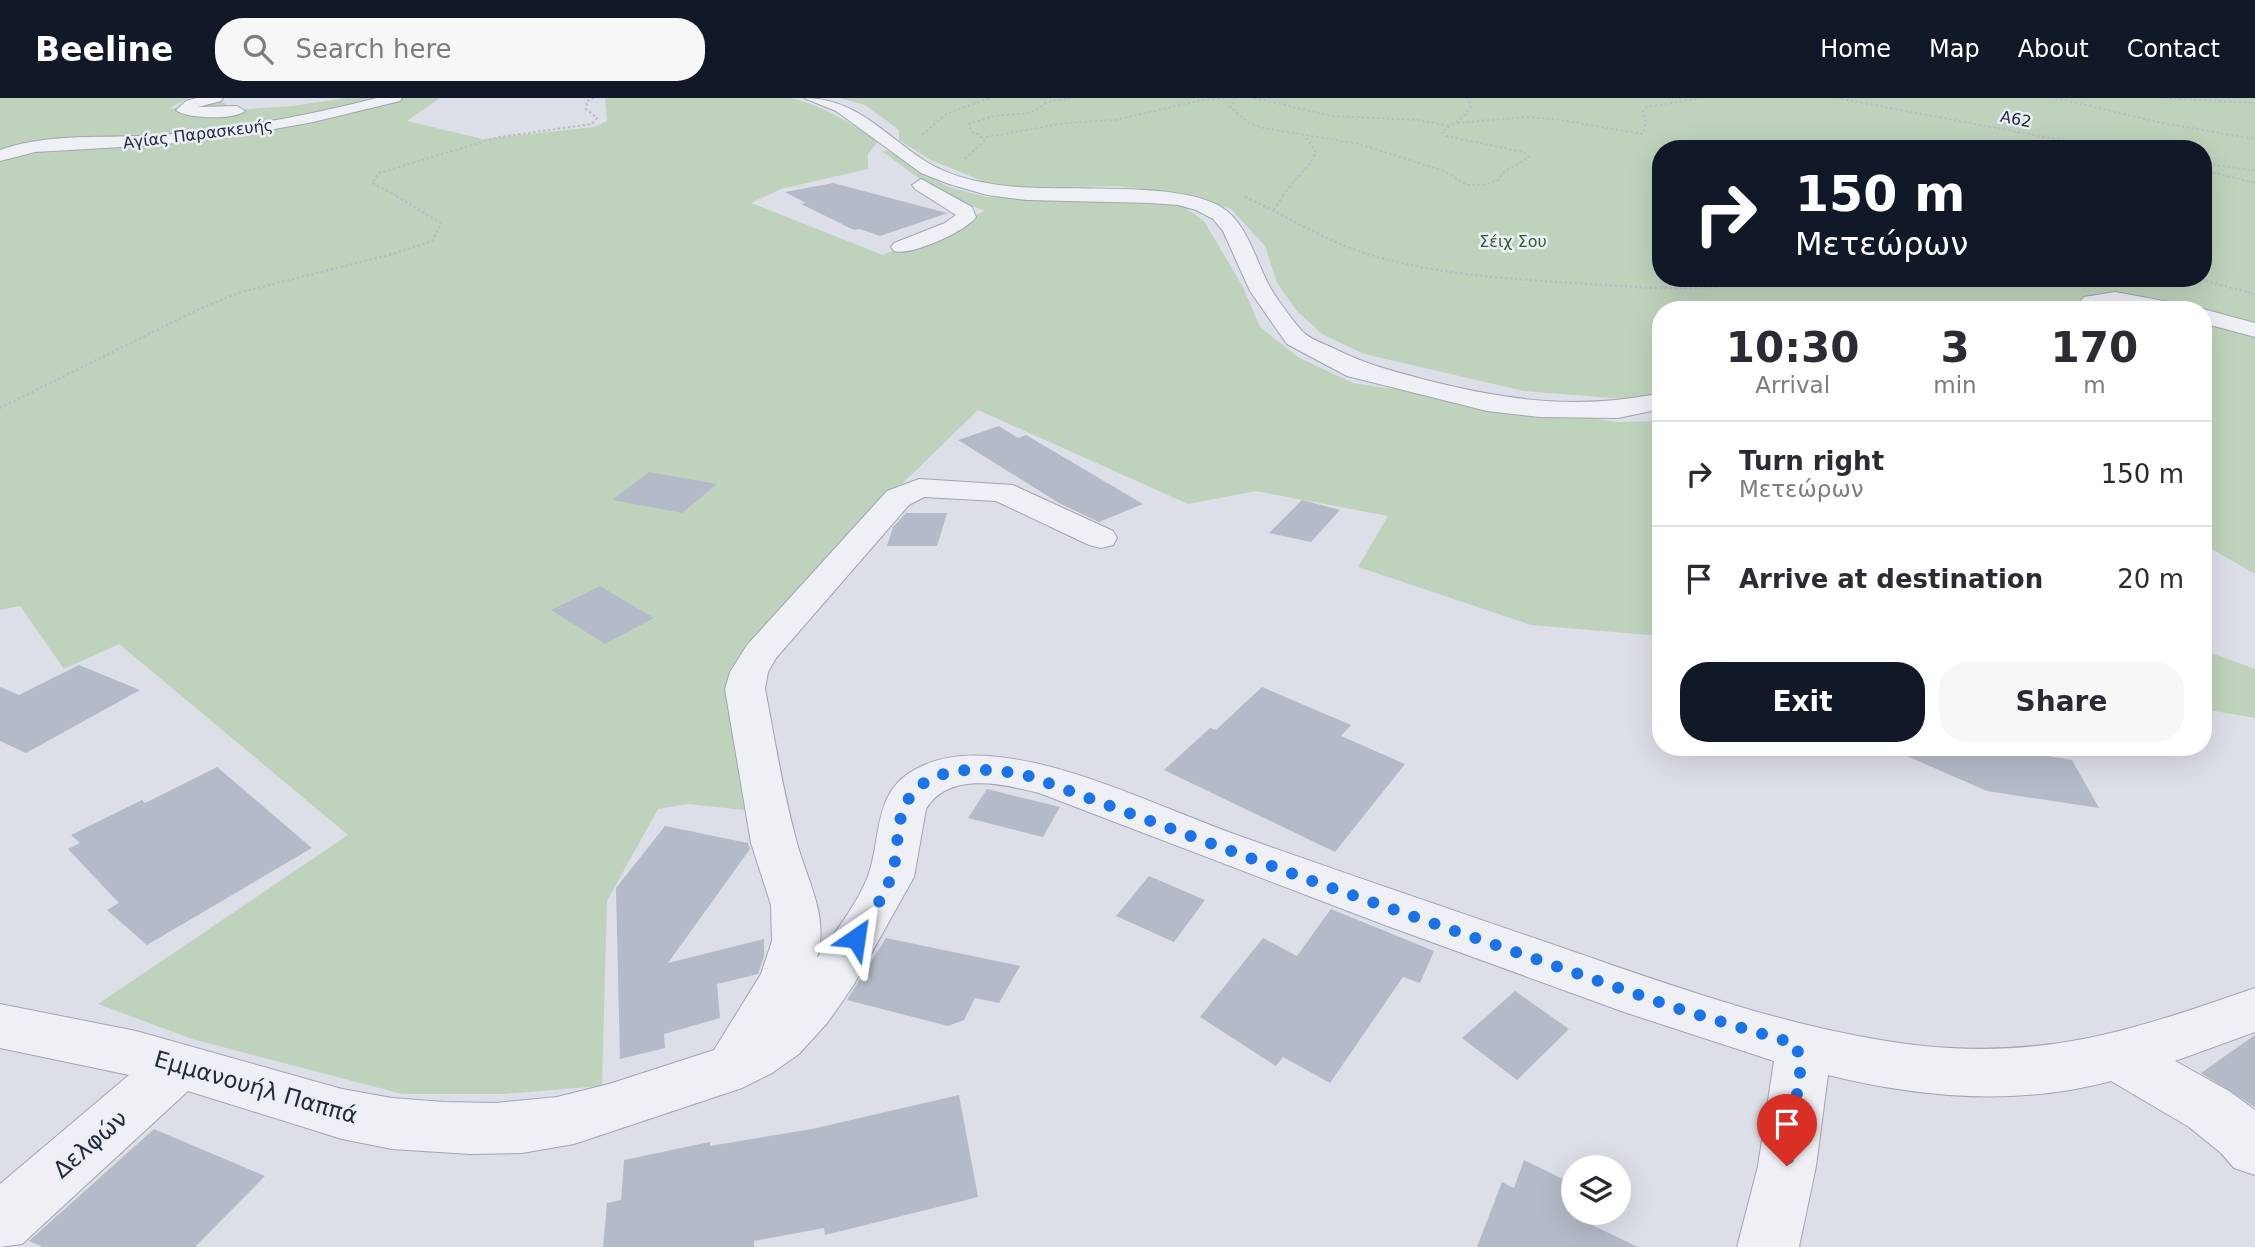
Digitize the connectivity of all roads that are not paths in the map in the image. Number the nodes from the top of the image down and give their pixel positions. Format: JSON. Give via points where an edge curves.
{"nodes":[{"id":1,"x":216,"y":98,"type":"edge"},
{"id":2,"x":361,"y":98,"type":"edge"},
{"id":3,"x":395,"y":98,"type":"edge"},
{"id":4,"x":811,"y":98,"type":"edge"},
{"id":5,"x":888,"y":142,"type":"junction"},
{"id":6,"x":0,"y":156,"type":"edge"},
{"id":7,"x":901,"y":247,"type":"dead end"},
{"id":8,"x":2100,"y":301,"type":"edge"},
{"id":9,"x":2126,"y":301,"type":"edge"},
{"id":10,"x":2212,"y":318,"type":"edge"},
{"id":11,"x":2255,"y":330,"type":"edge"},
{"id":12,"x":1652,"y":403,"type":"edge"},
{"id":13,"x":1101,"y":538,"type":"dead end"},
{"id":14,"x":2255,"y":1010,"type":"edge"},
{"id":15,"x":0,"y":1026,"type":"edge"},
{"id":16,"x":1796,"y":1044,"type":"junction"},
{"id":17,"x":2118,"y":1057,"type":"junction"},
{"id":18,"x":179,"y":1065,"type":"junction"},
{"id":19,"x":734,"y":1066,"type":"junction"},
{"id":20,"x":2255,"y":1149,"type":"edge"},
{"id":21,"x":0,"y":1223,"type":"edge"},
{"id":22,"x":1768,"y":1247,"type":"edge"}],
"edges":[{"from":1,"to":2,"type":"street","via":[[184,110],[265,109]]},
{"from":3,"to":6,"type":"street","name":"Αγίας Παρασκευής","via":[[225,133],[30,148]]},
{"from":4,"to":5,"type":"street","via":[[841,108]]},
{"from":5,"to":7,"type":"street","via":[[881,152],[883,158],[965,211],[966,217]]},
{"from":5,"to":12,"type":"street","via":[[927,169],[987,189],[1150,197],[1203,206],[1220,215],[1231,229],[1261,290],[1296,339],[1356,370],[1487,403],[1539,410],[1618,410]]},
{"from":8,"to":9,"type":"street"},
{"from":10,"to":11,"type":"street"},
{"from":13,"to":19,"type":"street","via":[[1002,492],[935,488],[908,492],[760,653],[745,689],[775,844],[795,905],[797,941],[785,979]]},
{"from":14,"to":17,"type":"street","name":"Εμμανουήλ Παππά"},
{"from":15,"to":18,"type":"street","name":"Εμμανουήλ Παππά"},
{"from":16,"to":17,"type":"street","name":"Εμμανουήλ Παππά","via":[[1910,1066],[1989,1072],[2049,1070]]},
{"from":16,"to":19,"type":"street","name":"Εμμανουήλ Παππά","via":[[1682,1010],[1326,886],[1052,782],[981,770],[941,775],[912,793],[899,825],[891,877],[853,942],[795,1024],[777,1041]]},
{"from":16,"to":22,"type":"street","via":[[1801,1065],[1787,1166]]},
{"from":17,"to":20,"type":"street","via":[[2236,1128]]},
{"from":18,"to":19,"type":"street","name":"Εμμανουήλ Παππά","via":[[335,1112],[420,1126],[474,1129],[524,1127],[572,1118]]},
{"from":18,"to":21,"type":"street","name":"Δελφών"}]}
